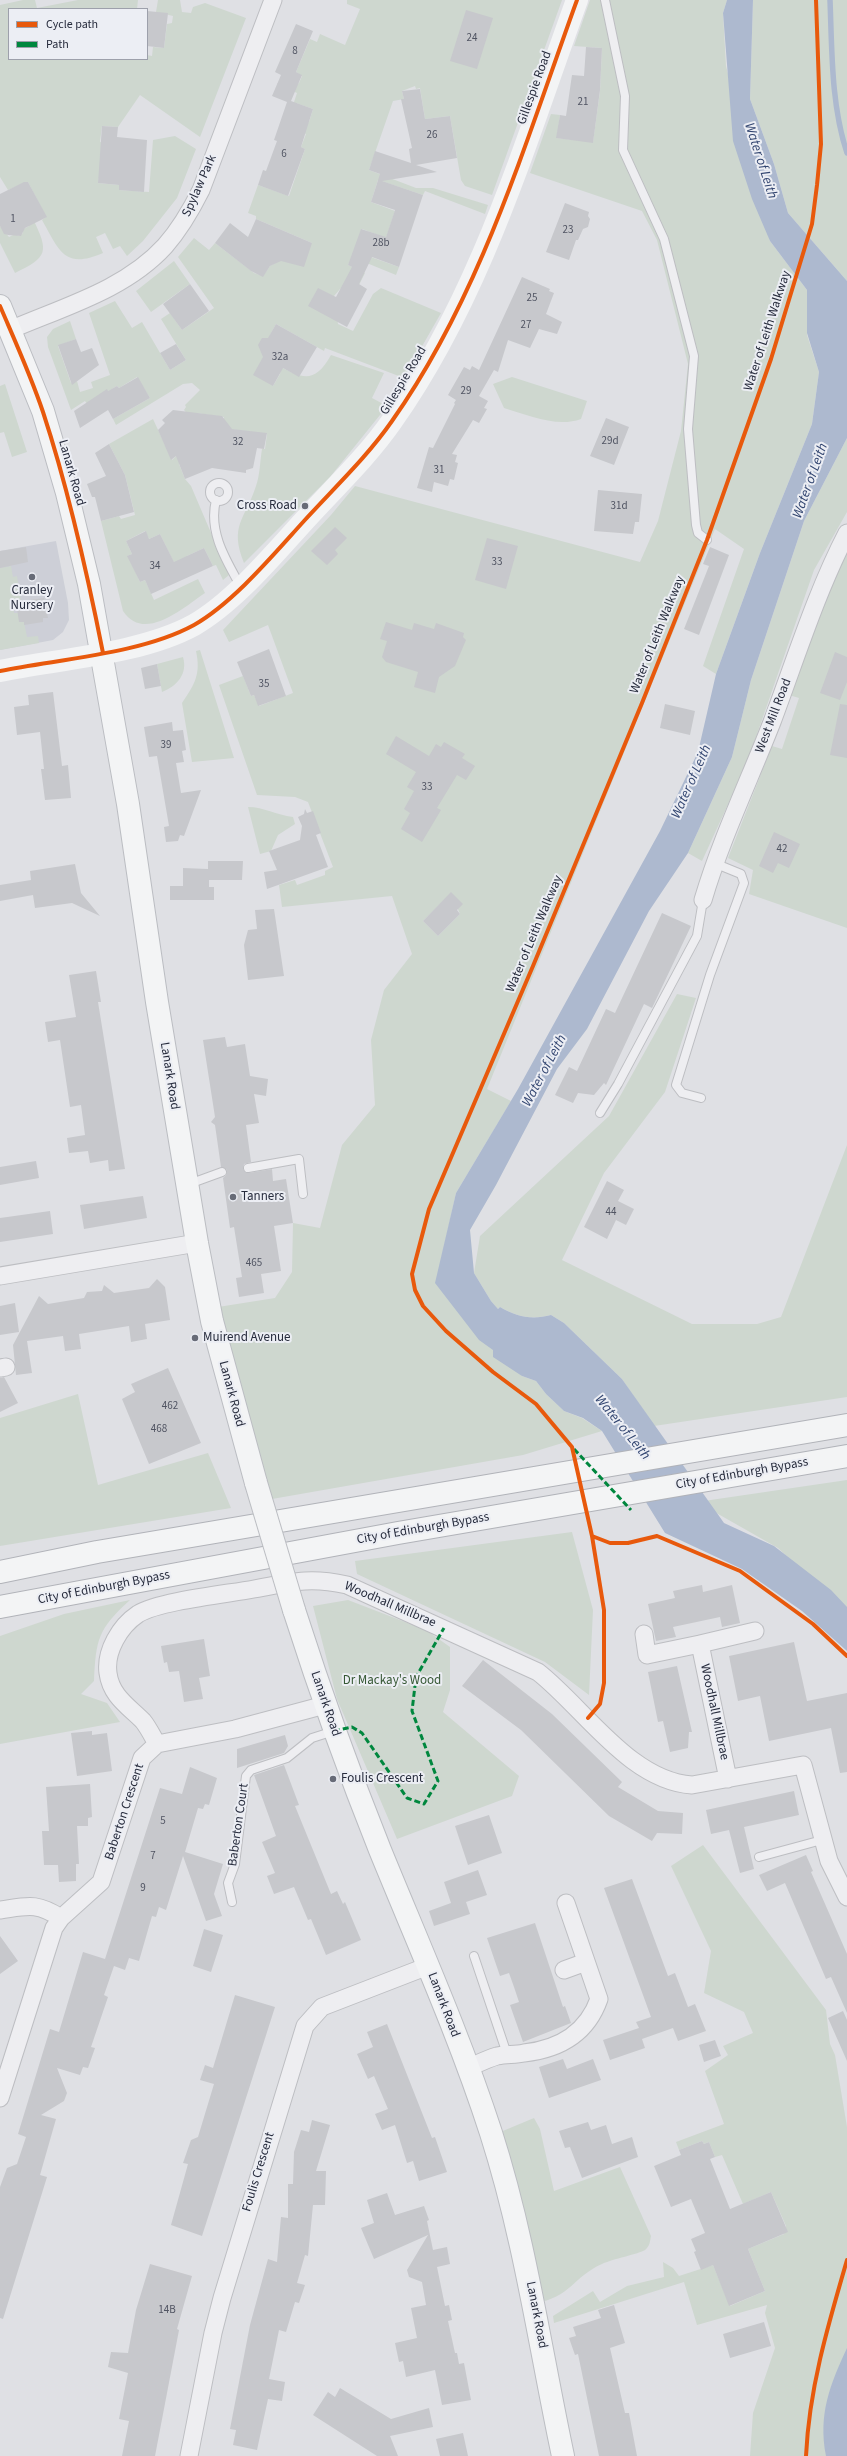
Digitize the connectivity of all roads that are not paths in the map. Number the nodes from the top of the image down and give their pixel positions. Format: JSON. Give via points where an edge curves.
{"nodes":[{"id":1,"x":273,"y":0,"type":"edge"},
{"id":2,"x":577,"y":0,"type":"edge"},
{"id":3,"x":605,"y":0,"type":"edge"},
{"id":4,"x":0,"y":306,"type":"edge"},
{"id":5,"x":10,"y":330,"type":"junction"},
{"id":6,"x":216,"y":500,"type":"dead end"},
{"id":7,"x":847,"y":533,"type":"edge"},
{"id":8,"x":707,"y":540,"type":"dead end"},
{"id":9,"x":241,"y":588,"type":"junction"},
{"id":10,"x":102,"y":653,"type":"junction"},
{"id":11,"x":0,"y":671,"type":"edge"},
{"id":12,"x":714,"y":863,"type":"junction"},
{"id":13,"x":703,"y":900,"type":"joint"},
{"id":14,"x":701,"y":1098,"type":"dead end"},
{"id":15,"x":600,"y":1113,"type":"dead end"},
{"id":16,"x":248,"y":1168,"type":"dead end"},
{"id":17,"x":222,"y":1172,"type":"dead end"},
{"id":18,"x":186,"y":1185,"type":"junction"},
{"id":19,"x":303,"y":1194,"type":"dead end"},
{"id":20,"x":197,"y":1243,"type":"junction"},
{"id":21,"x":0,"y":1276,"type":"edge"},
{"id":22,"x":847,"y":1424,"type":"edge"},
{"id":23,"x":847,"y":1456,"type":"edge"},
{"id":24,"x":0,"y":1572,"type":"edge"},
{"id":25,"x":1,"y":1607,"type":"edge"},
{"id":26,"x":755,"y":1631,"type":"dead end"},
{"id":27,"x":644,"y":1634,"type":"dead end"},
{"id":28,"x":700,"y":1644,"type":"junction"},
{"id":29,"x":325,"y":1706,"type":"junction"},
{"id":30,"x":334,"y":1731,"type":"junction"},
{"id":31,"x":157,"y":1744,"type":"junction"},
{"id":32,"x":728,"y":1779,"type":"junction"},
{"id":33,"x":822,"y":1840,"type":"junction"},
{"id":34,"x":759,"y":1857,"type":"dead end"},
{"id":35,"x":847,"y":1897,"type":"edge"},
{"id":36,"x":232,"y":1902,"type":"dead end"},
{"id":37,"x":566,"y":1903,"type":"dead end"},
{"id":38,"x":0,"y":1910,"type":"edge"},
{"id":39,"x":61,"y":1918,"type":"junction"},
{"id":40,"x":474,"y":1956,"type":"dead end"},
{"id":41,"x":586,"y":1962,"type":"junction"},
{"id":42,"x":428,"y":1966,"type":"junction"},
{"id":43,"x":564,"y":1970,"type":"dead end"},
{"id":44,"x":507,"y":2054,"type":"junction"},
{"id":45,"x":468,"y":2068,"type":"junction"},
{"id":46,"x":0,"y":2098,"type":"edge"},
{"id":47,"x":189,"y":2456,"type":"edge"},
{"id":48,"x":564,"y":2456,"type":"edge"}],
"edges":[{"from":1,"to":5,"type":"street","name":"Spylaw Park","via":[[201,190],[186,220],[165,246],[140,269],[111,286]]},
{"from":2,"to":9,"type":"main road","name":"Gillespie Road","via":[[498,218],[476,271],[408,398],[372,447]]},
{"from":3,"to":8,"type":"lane","via":[[625,96],[623,150],[664,239],[694,356],[688,429],[696,525],[698,533]]},
{"from":4,"to":5,"type":"main road","name":"Lanark Road"},
{"from":5,"to":10,"type":"main road","name":"Lanark Road","via":[[43,412],[67,493]]},
{"from":6,"to":9,"type":"lane","via":[[216,534]]},
{"from":7,"to":12,"type":"street","name":"West Mill Road","via":[[829,568],[748,784]]},
{"from":9,"to":10,"type":"main road","name":"Gillespie Road","via":[[196,624],[162,638]]},
{"from":10,"to":11,"type":"main road","name":"Gillespie Road"},
{"from":10,"to":18,"type":"main road","name":"Lanark Road"},
{"from":12,"to":13,"type":"street","name":"West Mill Road"},
{"from":12,"to":14,"type":"lane","via":[[741,874],[744,883],[710,975],[676,1085],[682,1093]]},
{"from":13,"to":15,"type":"lane","via":[[697,936]]},
{"from":16,"to":19,"type":"lane","via":[[299,1159]]},
{"from":17,"to":18,"type":"lane"},
{"from":18,"to":20,"type":"main road","name":"Lanark Road"},
{"from":20,"to":21,"type":"street"},
{"from":20,"to":29,"type":"main road","name":"Lanark Road","bridge":true,"via":[[212,1321],[256,1483]]},
{"from":22,"to":24,"type":"main road","via":[[97,1552]]},
{"from":23,"to":25,"type":"main road","name":"City of Edinburgh Bypass","via":[[398,1533]]},
{"from":26,"to":28,"type":"street"},
{"from":27,"to":28,"type":"street","via":[[647,1655]]},
{"from":28,"to":32,"type":"street","name":"Woodhall Millbrae"},
{"from":29,"to":30,"type":"main road","name":"Lanark Road"},
{"from":29,"to":31,"type":"street","via":[[235,1729]]},
{"from":30,"to":36,"type":"lane","name":"Baberton Court","via":[[312,1738],[287,1758],[251,1770],[246,1776],[235,1864],[228,1883]]},
{"from":30,"to":42,"type":"main road","name":"Lanark Road"},
{"from":31,"to":32,"type":"street","name":"Woodhall Millbrae","via":[[144,1722],[120,1700],[112,1688],[108,1673],[112,1647],[128,1621],[150,1609],[202,1598],[303,1581],[324,1581],[347,1585],[371,1595],[538,1672],[558,1688],[620,1750],[660,1778],[674,1784],[692,1785]]},
{"from":31,"to":39,"type":"street","name":"Baberton Crescent","via":[[142,1758],[101,1882]]},
{"from":32,"to":33,"type":"street","name":"Woodhall Millbrae","via":[[803,1765]]},
{"from":33,"to":34,"type":"lane"},
{"from":33,"to":35,"type":"street","name":"Woodhall Millbrae","via":[[829,1861]]},
{"from":37,"to":41,"type":"street"},
{"from":38,"to":39,"type":"street","via":[[42,1907]]},
{"from":39,"to":46,"type":"street","name":"Baberton Crescent","via":[[50,1938]]},
{"from":40,"to":44,"type":"lane"},
{"from":41,"to":43,"type":"street"},
{"from":41,"to":44,"type":"street","via":[[599,1999],[594,2014],[579,2033],[569,2040],[538,2051]]},
{"from":42,"to":45,"type":"main road","name":"Lanark Road"},
{"from":42,"to":47,"type":"street","name":"Foulis Crescent","via":[[322,2007],[305,2026],[222,2298]]},
{"from":44,"to":45,"type":"street"},
{"from":45,"to":48,"type":"main road","name":"Lanark Road","via":[[491,2132],[512,2204]]}]}
